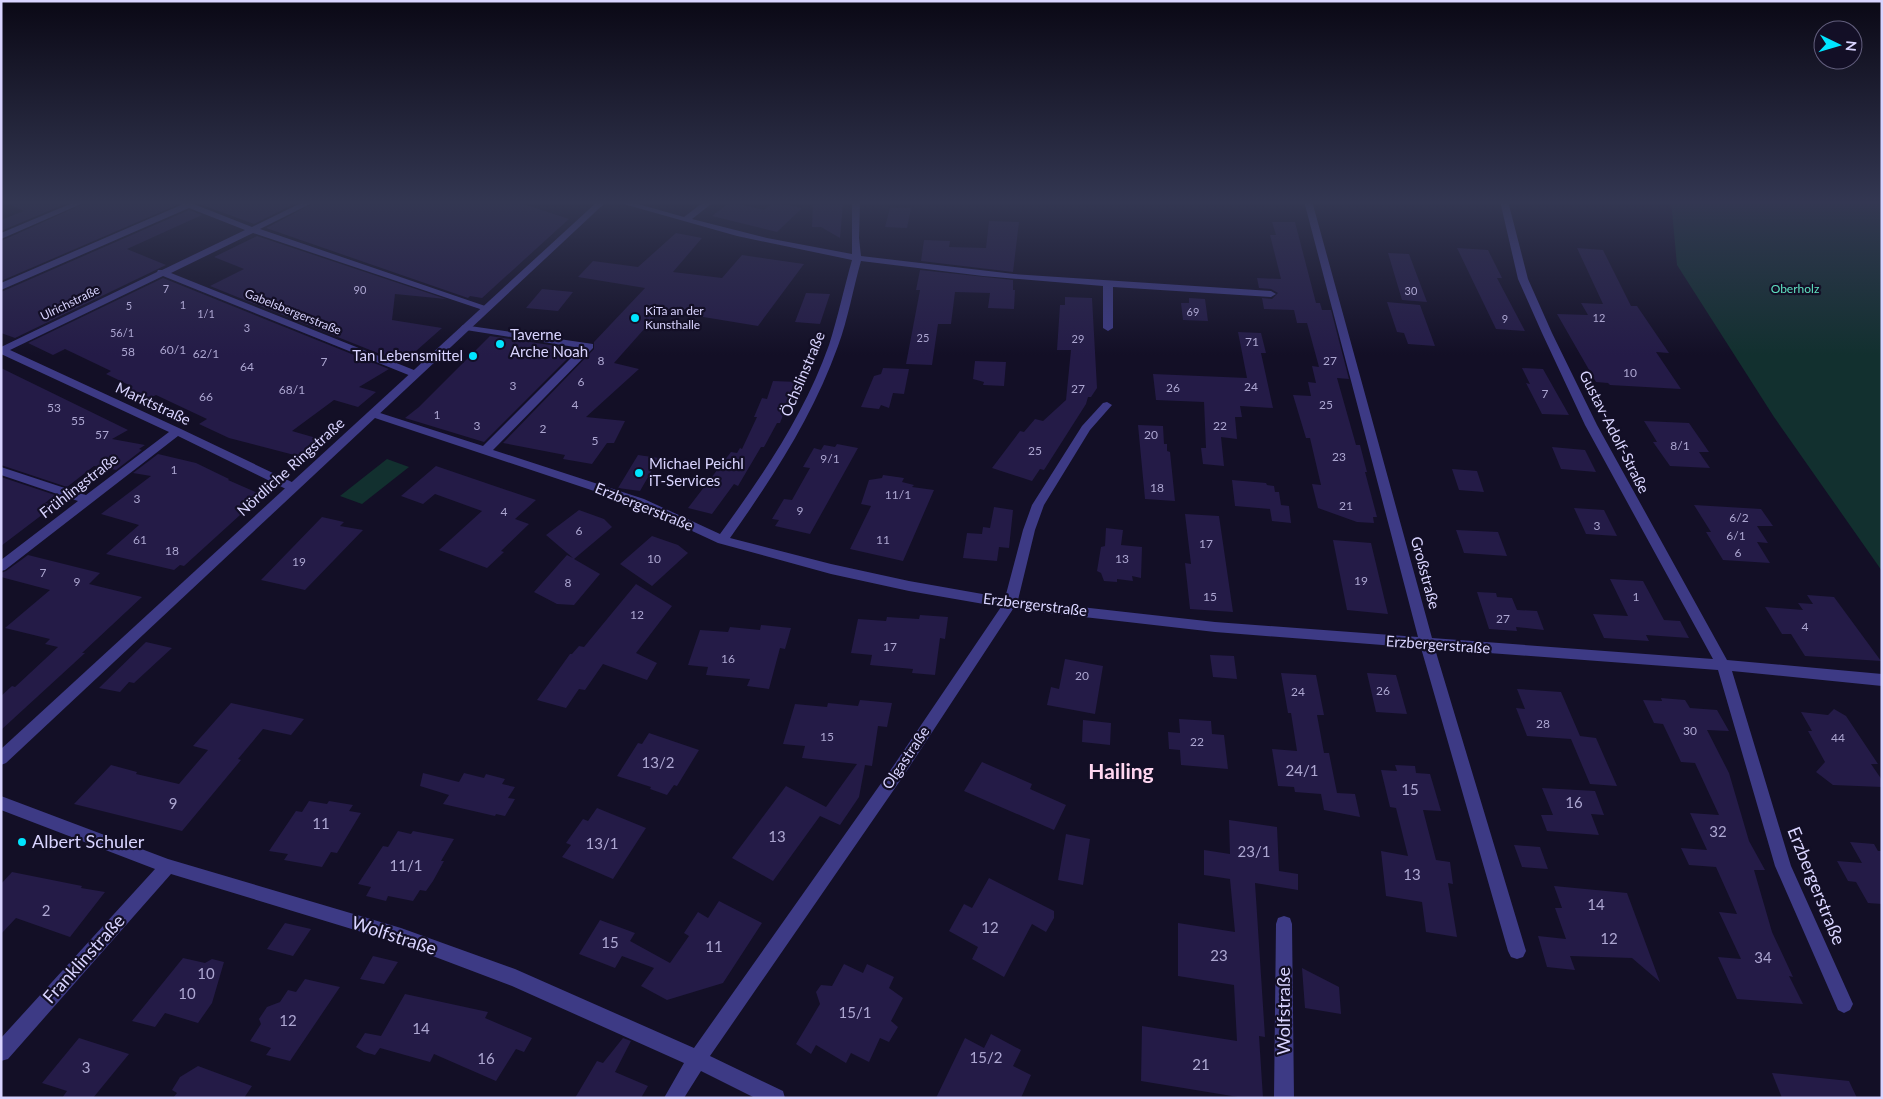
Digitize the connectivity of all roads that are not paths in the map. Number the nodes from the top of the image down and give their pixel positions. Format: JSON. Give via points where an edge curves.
{"nodes":[{"id":1,"x":81,"y":252,"type":"edge"},
{"id":2,"x":204,"y":252,"type":"edge"},
{"id":3,"x":319,"y":252,"type":"edge"},
{"id":4,"x":547,"y":252,"type":"edge"},
{"id":5,"x":828,"y":252,"type":"edge"},
{"id":6,"x":856,"y":252,"type":"edge"},
{"id":7,"x":1322,"y":252,"type":"edge"},
{"id":8,"x":1516,"y":252,"type":"edge"},
{"id":9,"x":857,"y":258,"type":"junction"},
{"id":10,"x":161,"y":272,"type":"junction"},
{"id":11,"x":1108,"y":284,"type":"junction"},
{"id":12,"x":1,"y":287,"type":"edge"},
{"id":13,"x":1270,"y":294,"type":"dead end"},
{"id":14,"x":486,"y":308,"type":"junction"},
{"id":15,"x":466,"y":327,"type":"junction"},
{"id":16,"x":1108,"y":328,"type":"dead end"},
{"id":17,"x":2,"y":351,"type":"edge"},
{"id":18,"x":415,"y":374,"type":"junction"},
{"id":19,"x":1107,"y":405,"type":"dead end"},
{"id":20,"x":373,"y":414,"type":"junction"},
{"id":21,"x":177,"y":431,"type":"junction"},
{"id":22,"x":486,"y":451,"type":"junction"},
{"id":23,"x":1,"y":471,"type":"edge"},
{"id":24,"x":292,"y":487,"type":"junction"},
{"id":25,"x":87,"y":500,"type":"junction"},
{"id":26,"x":722,"y":540,"type":"junction"},
{"id":27,"x":1,"y":567,"type":"edge"},
{"id":28,"x":1010,"y":604,"type":"junction"},
{"id":29,"x":1427,"y":644,"type":"junction"},
{"id":30,"x":1723,"y":666,"type":"junction"},
{"id":31,"x":1882,"y":680,"type":"edge"},
{"id":32,"x":1,"y":759,"type":"edge"},
{"id":33,"x":1,"y":803,"type":"edge"},
{"id":34,"x":168,"y":866,"type":"junction"},
{"id":35,"x":1284,"y":924,"type":"dead end"},
{"id":36,"x":1517,"y":951,"type":"dead end"},
{"id":37,"x":1844,"y":1004,"type":"dead end"},
{"id":38,"x":1,"y":1052,"type":"edge"},
{"id":39,"x":697,"y":1060,"type":"junction"},
{"id":40,"x":673,"y":1098,"type":"edge"},
{"id":41,"x":776,"y":1098,"type":"edge"},
{"id":42,"x":1284,"y":1098,"type":"edge"}],
"edges":[{"from":1,"to":12,"type":"street"},
{"from":2,"to":10,"type":"street","name":"Ulrichstraße"},
{"from":3,"to":14,"type":"street"},
{"from":4,"to":14,"type":"street","name":"Nördliche Ringstraße"},
{"from":5,"to":9,"type":"street"},
{"from":6,"to":9,"type":"street","name":"Öchslinstraße"},
{"from":7,"to":29,"type":"street","name":"Großstraße"},
{"from":8,"to":30,"type":"street","name":"Gustav-Adolf-Straße","via":[[1523,280],[1591,425]]},
{"from":9,"to":11,"type":"street","via":[[946,270]]},
{"from":9,"to":26,"type":"street","name":"Öchslinstraße","via":[[834,344],[816,389],[784,450]]},
{"from":10,"to":17,"type":"street","name":"Ulrichstraße"},
{"from":10,"to":18,"type":"street","name":"Gabelsbergerstraße"},
{"from":11,"to":13,"type":"street"},
{"from":11,"to":16,"type":"street"},
{"from":14,"to":15,"type":"street","name":"Nördliche Ringstraße"},
{"from":15,"to":18,"type":"street","name":"Nördliche Ringstraße"},
{"from":15,"to":22,"type":"street","via":[[589,346]]},
{"from":17,"to":21,"type":"street","name":"Marktstraße"},
{"from":18,"to":20,"type":"street","name":"Nördliche Ringstraße"},
{"from":19,"to":28,"type":"street","name":"Olgastraße","via":[[1086,428],[1038,505]]},
{"from":20,"to":22,"type":"street","name":"Erzbergerstraße"},
{"from":20,"to":24,"type":"street","name":"Nördliche Ringstraße"},
{"from":21,"to":24,"type":"street","name":"Marktstraße"},
{"from":21,"to":25,"type":"street","name":"Frühlingstraße"},
{"from":22,"to":26,"type":"street","name":"Erzbergerstraße","via":[[640,502]]},
{"from":23,"to":25,"type":"street"},
{"from":24,"to":32,"type":"street","name":"Nördliche Ringstraße"},
{"from":25,"to":27,"type":"street","name":"Frühlingstraße"},
{"from":26,"to":28,"type":"street","name":"Erzbergerstraße","via":[[830,569]]},
{"from":28,"to":29,"type":"street","name":"Erzbergerstraße","via":[[1216,627]]},
{"from":28,"to":39,"type":"street","name":"Olgastraße"},
{"from":29,"to":30,"type":"street","name":"Erzbergerstraße"},
{"from":29,"to":36,"type":"street","name":"Großstraße"},
{"from":30,"to":31,"type":"street","name":"Erzbergerstraße"},
{"from":30,"to":37,"type":"street","name":"Erzbergerstraße","via":[[1783,866]]},
{"from":33,"to":34,"type":"street","name":"Wolfstraße"},
{"from":34,"to":38,"type":"street","name":"Franklinstraße"},
{"from":34,"to":39,"type":"street","name":"Wolfstraße","via":[[419,943],[515,978]]},
{"from":35,"to":42,"type":"street","name":"Wolfstraße"},
{"from":39,"to":40,"type":"street","name":"Olgastraße"},
{"from":39,"to":41,"type":"street","name":"Wolfstraße"}]}
